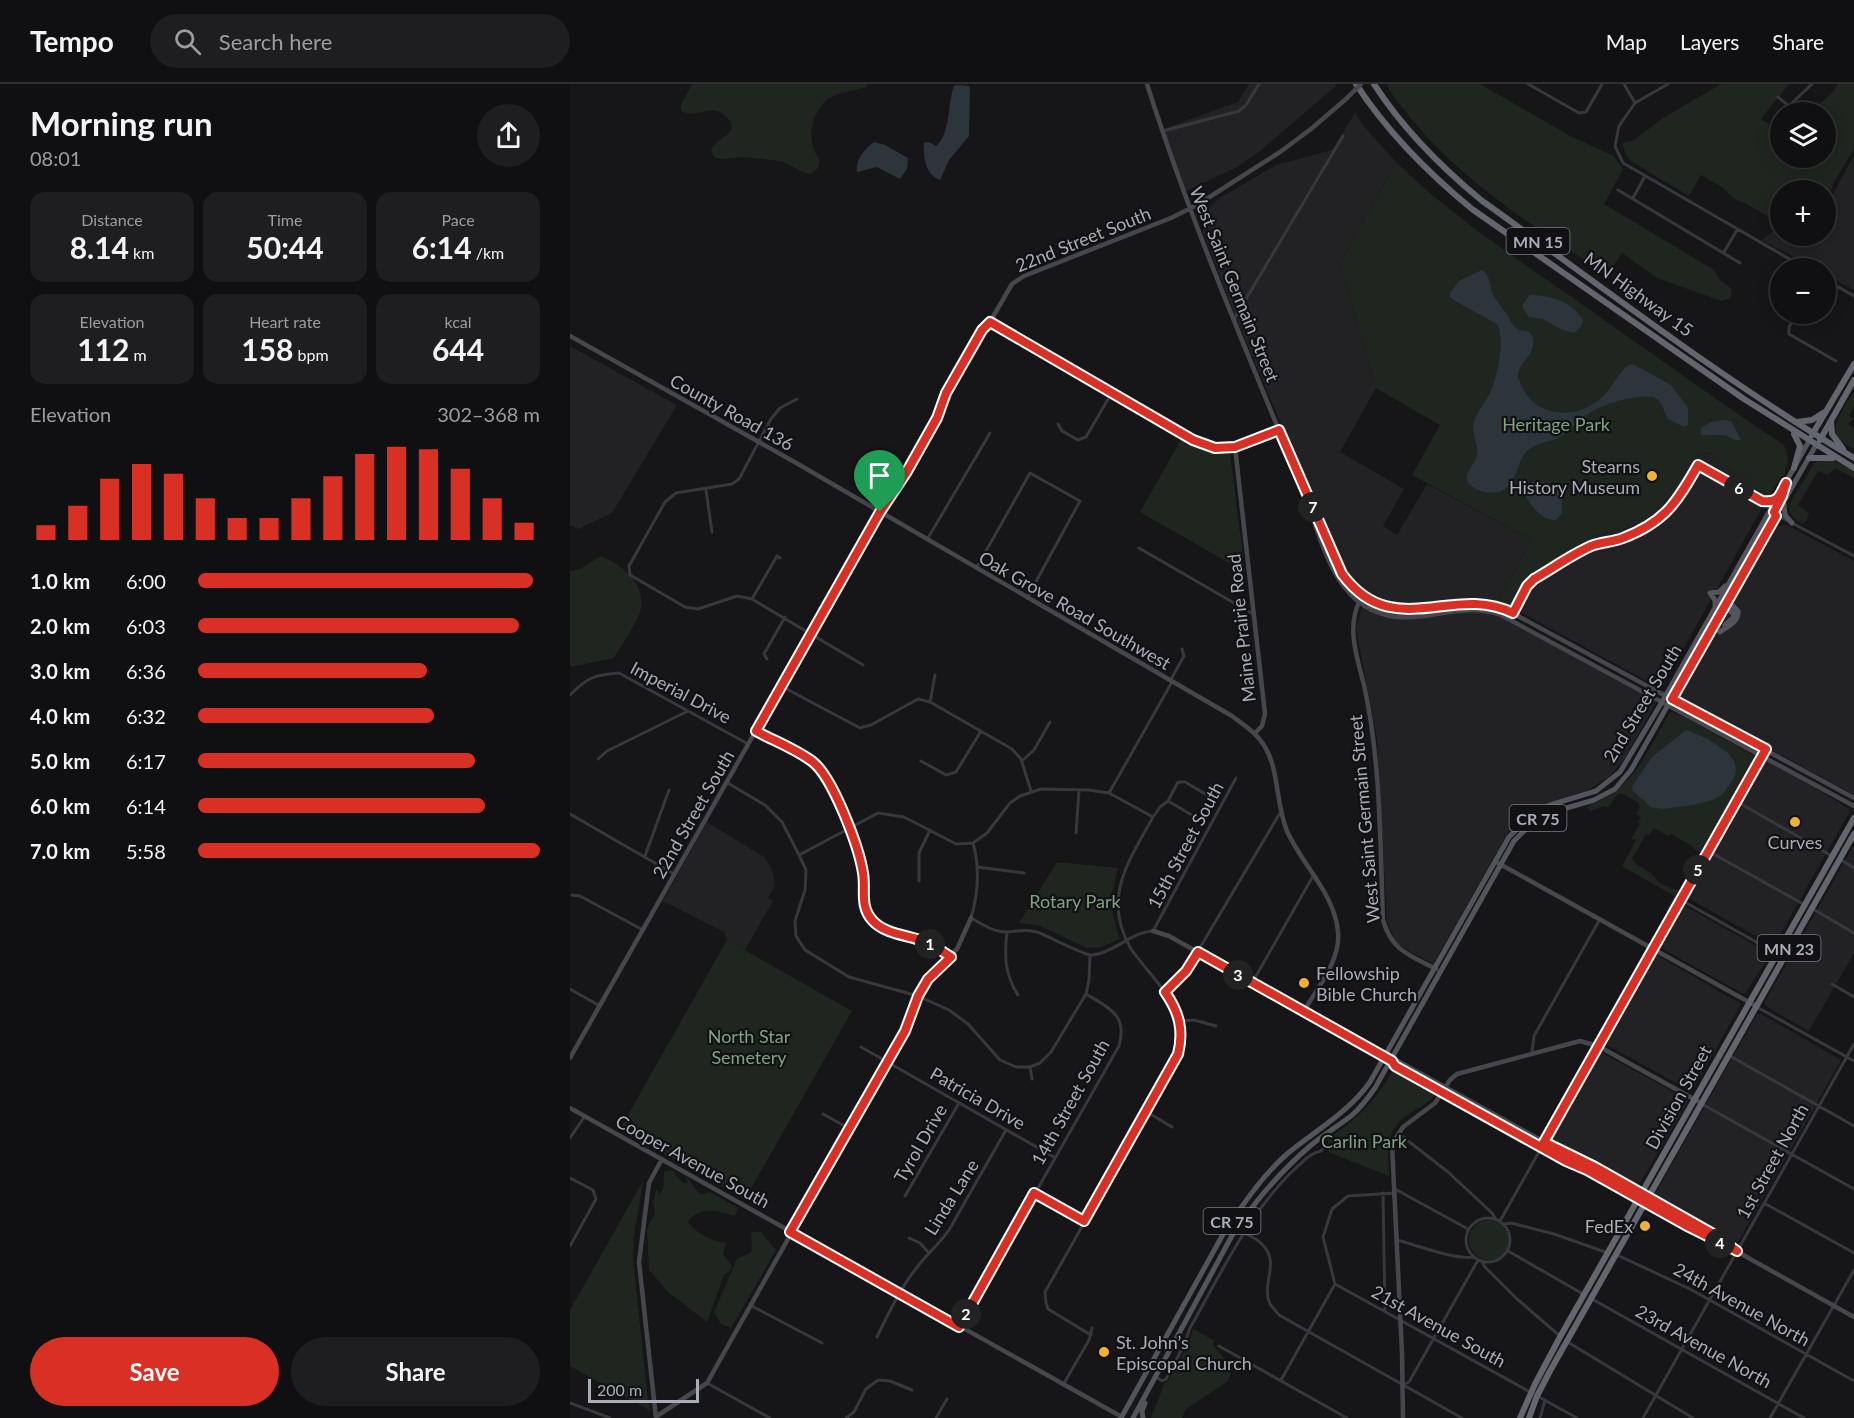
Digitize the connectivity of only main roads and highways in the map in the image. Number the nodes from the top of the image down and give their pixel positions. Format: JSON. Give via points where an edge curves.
{"nodes":[{"id":1,"x":1356,"y":84,"type":"edge"},
{"id":2,"x":1374,"y":84,"type":"edge"},
{"id":3,"x":1854,"y":364,"type":"edge"},
{"id":4,"x":1854,"y":380,"type":"edge"},
{"id":5,"x":1826,"y":411,"type":"junction"},
{"id":6,"x":1831,"y":420,"type":"junction"},
{"id":7,"x":1796,"y":422,"type":"junction"},
{"id":8,"x":1790,"y":429,"type":"junction"},
{"id":9,"x":1813,"y":434,"type":"junction"},
{"id":10,"x":1821,"y":438,"type":"junction"},
{"id":11,"x":1809,"y":441,"type":"junction"},
{"id":12,"x":1816,"y":445,"type":"junction"},
{"id":13,"x":1845,"y":452,"type":"junction"},
{"id":14,"x":1809,"y":458,"type":"junction"},
{"id":15,"x":1854,"y":458,"type":"edge"},
{"id":16,"x":1838,"y":459,"type":"junction"},
{"id":17,"x":1794,"y":468,"type":"junction"},
{"id":18,"x":1854,"y":468,"type":"edge"},
{"id":19,"x":1776,"y":500,"type":"junction"},
{"id":20,"x":1785,"y":500,"type":"junction"},
{"id":21,"x":1768,"y":513,"type":"junction"},
{"id":22,"x":1792,"y":523,"type":"road end"},
{"id":23,"x":1732,"y":579,"type":"junction"},
{"id":24,"x":1729,"y":598,"type":"junction"},
{"id":25,"x":1715,"y":608,"type":"junction"},
{"id":26,"x":1723,"y":611,"type":"junction"},
{"id":27,"x":1854,"y":818,"type":"edge"},
{"id":28,"x":1854,"y":834,"type":"edge"},
{"id":29,"x":1836,"y":858,"type":"junction"},
{"id":30,"x":1498,"y":863,"type":"junction"},
{"id":31,"x":1753,"y":1004,"type":"junction"},
{"id":32,"x":1697,"y":1102,"type":"junction"},
{"id":33,"x":1643,"y":1198,"type":"junction"},
{"id":34,"x":1588,"y":1297,"type":"junction"},
{"id":35,"x":1152,"y":1384,"type":"junction"},
{"id":36,"x":1534,"y":1394,"type":"junction"},
{"id":37,"x":1120,"y":1417,"type":"edge"},
{"id":38,"x":1133,"y":1418,"type":"edge"},
{"id":39,"x":1143,"y":1418,"type":"edge"},
{"id":40,"x":1520,"y":1418,"type":"edge"},
{"id":41,"x":1529,"y":1418,"type":"edge"}],
"edges":[{"from":1,"to":8,"type":"highway","name":"MN Highway 15","number":"MN 15","via":[[1398,141],[1472,209]]},
{"from":2,"to":7,"type":"highway","name":"MN Highway 15","number":"MN 15","via":[[1408,131],[1481,200]]},
{"from":3,"to":5,"type":"highway"},
{"from":4,"to":6,"type":"highway","name":"2nd Street South"},
{"from":5,"to":7,"type":"highway","via":[[1812,420]]},
{"from":5,"to":9,"type":"highway"},
{"from":6,"to":10,"type":"highway","name":"2nd Street South","number":"CR 75"},
{"from":6,"to":13,"type":"highway","via":[[1832,434]]},
{"from":7,"to":9,"type":"highway","name":"MN Highway 15","number":"MN 15"},
{"from":8,"to":11,"type":"highway","number":"MN 15"},
{"from":8,"to":17,"type":"highway","via":[[1800,446]]},
{"from":9,"to":10,"type":"highway","name":"MN Highway 15","number":"MN 15"},
{"from":9,"to":11,"type":"highway"},
{"from":10,"to":12,"type":"highway","name":"2nd Street South","number":"CR 75"},
{"from":10,"to":13,"type":"highway","name":"MN Highway 15","number":"MN 15"},
{"from":11,"to":12,"type":"highway","number":"MN 15"},
{"from":11,"to":17,"type":"main road","name":"2nd Street South","number":"CR 75"},
{"from":12,"to":14,"type":"main road","name":"2nd Street South","number":"CR 75"},
{"from":12,"to":16,"type":"highway","number":"MN 15"},
{"from":13,"to":15,"type":"highway","name":"MN Highway 15","number":"MN 15"},
{"from":14,"to":16,"type":"highway"},
{"from":14,"to":20,"type":"main road","name":"2nd Street South","number":"CR 75"},
{"from":16,"to":18,"type":"highway","number":"MN 15"},
{"from":17,"to":19,"type":"main road","name":"2nd Street South","number":"CR 75"},
{"from":19,"to":21,"type":"main road","name":"2nd Street South","number":"CR 75"},
{"from":19,"to":21,"type":"main road","via":[[1762,501]]},
{"from":20,"to":22,"type":"main road","via":[[1784,512]]},
{"from":20,"to":24,"type":"main road","name":"2nd Street South","number":"CR 75"},
{"from":21,"to":23,"type":"main road","name":"2nd Street South","number":"CR 75"},
{"from":23,"to":25,"type":"main road","name":"2nd Street South","number":"CR 75"},
{"from":23,"to":25,"type":"main road","via":[[1719,592],[1710,593]]},
{"from":24,"to":26,"type":"main road","name":"2nd Street South","number":"CR 75"},
{"from":24,"to":26,"type":"main road","via":[[1738,617],[1720,632],[1734,615],[1728,609]]},
{"from":25,"to":30,"type":"main road","name":"2nd Street South","number":"CR 75","via":[[1620,772],[1596,791],[1533,813],[1509,837]]},
{"from":26,"to":30,"type":"main road","name":"2nd Street South","number":"CR 75","via":[[1631,770],[1616,789],[1537,818]]},
{"from":27,"to":29,"type":"highway","name":"Division Street","number":"MN 23"},
{"from":28,"to":29,"type":"highway","name":"Division Street","number":"MN 23"},
{"from":29,"to":31,"type":"highway","name":"Division Street","number":"MN 23","via":[[1811,909]]},
{"from":29,"to":31,"type":"highway","name":"Division Street","number":"MN 23","via":[[1804,905]]},
{"from":30,"to":35,"type":"main road","name":"2nd Street South","number":"CR 75","via":[[1392,1061],[1364,1103],[1276,1177],[1250,1209]]},
{"from":30,"to":37,"type":"main road","name":"2nd Street South","number":"CR 75","via":[[1360,1096],[1345,1112],[1285,1156],[1226,1229]]},
{"from":31,"to":32,"type":"highway","name":"Division Street","number":"MN 23"},
{"from":31,"to":32,"type":"highway","name":"Division Street","number":"MN 23","via":[[1728,1055]]},
{"from":32,"to":33,"type":"highway","name":"Division Street","number":"MN 23"},
{"from":33,"to":34,"type":"highway","name":"Division Street","number":"MN 23","via":[[1608,1253]]},
{"from":33,"to":34,"type":"highway","name":"Division Street","number":"MN 23","via":[[1616,1255]]},
{"from":34,"to":36,"type":"highway","name":"Division Street","number":"MN 23","via":[[1567,1341]]},
{"from":34,"to":36,"type":"highway","name":"Division Street","number":"MN 23","via":[[1560,1336]]},
{"from":35,"to":38,"type":"main road","number":"CR 75"},
{"from":35,"to":39,"type":"main road"},
{"from":36,"to":40,"type":"highway","number":"MN 23"},
{"from":36,"to":41,"type":"highway","number":"MN 23"}]}
